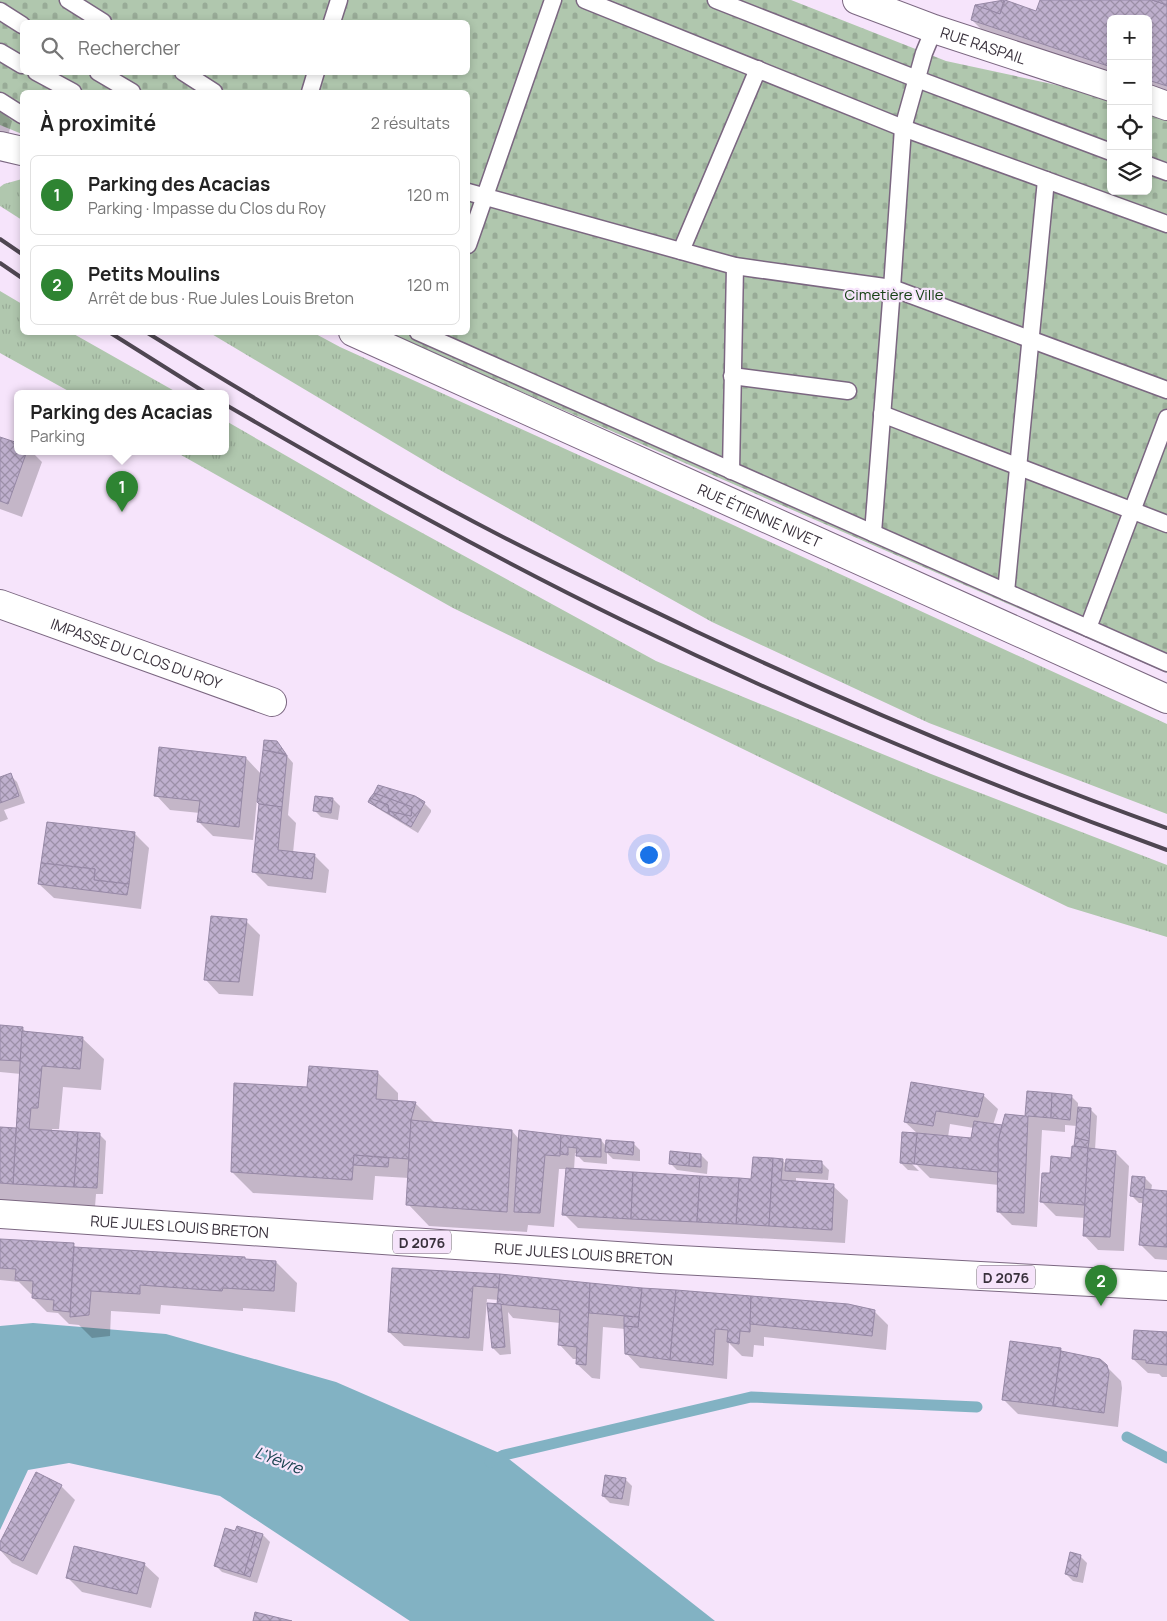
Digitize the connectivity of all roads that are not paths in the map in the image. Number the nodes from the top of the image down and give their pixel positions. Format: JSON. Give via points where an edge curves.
{"nodes":[{"id":1,"x":68,"y":0,"type":"edge"},
{"id":2,"x":339,"y":0,"type":"edge"},
{"id":3,"x":554,"y":0,"type":"edge"},
{"id":4,"x":585,"y":0,"type":"edge"},
{"id":5,"x":716,"y":0,"type":"edge"},
{"id":6,"x":874,"y":3,"type":"edge"},
{"id":7,"x":0,"y":10,"type":"edge"},
{"id":8,"x":100,"y":20,"type":"edge"},
{"id":9,"x":333,"y":20,"type":"edge"},
{"id":10,"x":20,"y":24,"type":"edge"},
{"id":11,"x":934,"y":29,"type":"junction"},
{"id":12,"x":0,"y":52,"type":"edge"},
{"id":13,"x":20,"y":64,"type":"edge"},
{"id":14,"x":758,"y":69,"type":"junction"},
{"id":15,"x":42,"y":75,"type":"edge"},
{"id":16,"x":103,"y":75,"type":"edge"},
{"id":17,"x":187,"y":75,"type":"edge"},
{"id":18,"x":315,"y":75,"type":"edge"},
{"id":19,"x":917,"y":80,"type":"junction"},
{"id":20,"x":1107,"y":86,"type":"edge"},
{"id":21,"x":69,"y":90,"type":"edge"},
{"id":22,"x":129,"y":90,"type":"edge"},
{"id":23,"x":211,"y":90,"type":"edge"},
{"id":24,"x":311,"y":90,"type":"edge"},
{"id":25,"x":0,"y":101,"type":"edge"},
{"id":26,"x":1152,"y":101,"type":"edge"},
{"id":27,"x":1167,"y":106,"type":"edge"},
{"id":28,"x":20,"y":114,"type":"edge"},
{"id":29,"x":903,"y":128,"type":"junction"},
{"id":30,"x":0,"y":146,"type":"edge"},
{"id":31,"x":20,"y":151,"type":"edge"},
{"id":32,"x":1107,"y":151,"type":"edge"},
{"id":33,"x":1152,"y":167,"type":"edge"},
{"id":34,"x":1167,"y":172,"type":"edge"},
{"id":35,"x":1046,"y":180,"type":"junction"},
{"id":36,"x":470,"y":192,"type":"edge"},
{"id":37,"x":485,"y":196,"type":"junction"},
{"id":38,"x":1167,"y":224,"type":"edge"},
{"id":39,"x":470,"y":239,"type":"edge"},
{"id":40,"x":682,"y":252,"type":"junction"},
{"id":41,"x":735,"y":266,"type":"junction"},
{"id":42,"x":892,"y":288,"type":"junction"},
{"id":43,"x":360,"y":335,"type":"edge"},
{"id":44,"x":436,"y":336,"type":"edge"},
{"id":45,"x":1030,"y":340,"type":"junction"},
{"id":46,"x":732,"y":376,"type":"junction"},
{"id":47,"x":1167,"y":390,"type":"edge"},
{"id":48,"x":848,"y":391,"type":"dead end"},
{"id":49,"x":882,"y":414,"type":"junction"},
{"id":50,"x":1167,"y":418,"type":"edge"},
{"id":51,"x":1018,"y":467,"type":"junction"},
{"id":52,"x":731,"y":470,"type":"junction"},
{"id":53,"x":1132,"y":510,"type":"junction"},
{"id":54,"x":1167,"y":524,"type":"edge"},
{"id":55,"x":873,"y":533,"type":"junction"},
{"id":56,"x":1006,"y":592,"type":"junction"},
{"id":57,"x":0,"y":604,"type":"edge"},
{"id":58,"x":1088,"y":628,"type":"junction"},
{"id":59,"x":1167,"y":663,"type":"edge"},
{"id":60,"x":1167,"y":699,"type":"edge"},
{"id":61,"x":272,"y":702,"type":"dead end"},
{"id":62,"x":0,"y":1214,"type":"edge"},
{"id":63,"x":1167,"y":1286,"type":"edge"}],
"edges":[{"from":1,"to":8,"type":"lane"},
{"from":2,"to":9,"type":"lane"},
{"from":3,"to":37,"type":"lane"},
{"from":4,"to":14,"type":"lane"},
{"from":5,"to":19,"type":"lane"},
{"from":6,"to":11,"type":"street","name":"RUE RASPAIL"},
{"from":7,"to":10,"type":"lane"},
{"from":11,"to":19,"type":"lane"},
{"from":11,"to":20,"type":"street","name":"RUE RASPAIL"},
{"from":12,"to":13,"type":"lane"},
{"from":14,"to":29,"type":"lane"},
{"from":14,"to":40,"type":"lane"},
{"from":15,"to":21,"type":"lane"},
{"from":16,"to":22,"type":"lane"},
{"from":17,"to":23,"type":"lane"},
{"from":18,"to":24,"type":"lane"},
{"from":19,"to":29,"type":"lane"},
{"from":19,"to":32,"type":"lane"},
{"from":25,"to":28,"type":"lane"},
{"from":26,"to":27,"type":"street"},
{"from":29,"to":35,"type":"lane"},
{"from":29,"to":42,"type":"lane"},
{"from":30,"to":31,"type":"street"},
{"from":33,"to":34,"type":"lane"},
{"from":35,"to":38,"type":"lane"},
{"from":35,"to":45,"type":"lane"},
{"from":36,"to":37,"type":"lane"},
{"from":37,"to":39,"type":"lane"},
{"from":37,"to":40,"type":"lane"},
{"from":40,"to":41,"type":"lane"},
{"from":41,"to":42,"type":"lane"},
{"from":41,"to":46,"type":"lane"},
{"from":42,"to":45,"type":"lane"},
{"from":42,"to":49,"type":"lane"},
{"from":43,"to":60,"type":"street","name":"RUE ÉTIENNE NIVET"},
{"from":44,"to":52,"type":"lane"},
{"from":45,"to":47,"type":"lane"},
{"from":45,"to":51,"type":"lane"},
{"from":46,"to":48,"type":"lane"},
{"from":46,"to":52,"type":"lane"},
{"from":49,"to":51,"type":"lane"},
{"from":49,"to":55,"type":"lane"},
{"from":50,"to":53,"type":"lane"},
{"from":51,"to":53,"type":"lane"},
{"from":51,"to":56,"type":"lane"},
{"from":52,"to":55,"type":"lane"},
{"from":53,"to":54,"type":"lane"},
{"from":53,"to":58,"type":"lane"},
{"from":55,"to":56,"type":"lane"},
{"from":56,"to":58,"type":"lane"},
{"from":57,"to":61,"type":"street","name":"IMPASSE DU CLOS DU ROY"},
{"from":58,"to":59,"type":"lane"},
{"from":62,"to":63,"type":"street","name":"RUE JULES LOUIS BRETON","number":"D 2076","via":[[660,1259]]}]}
